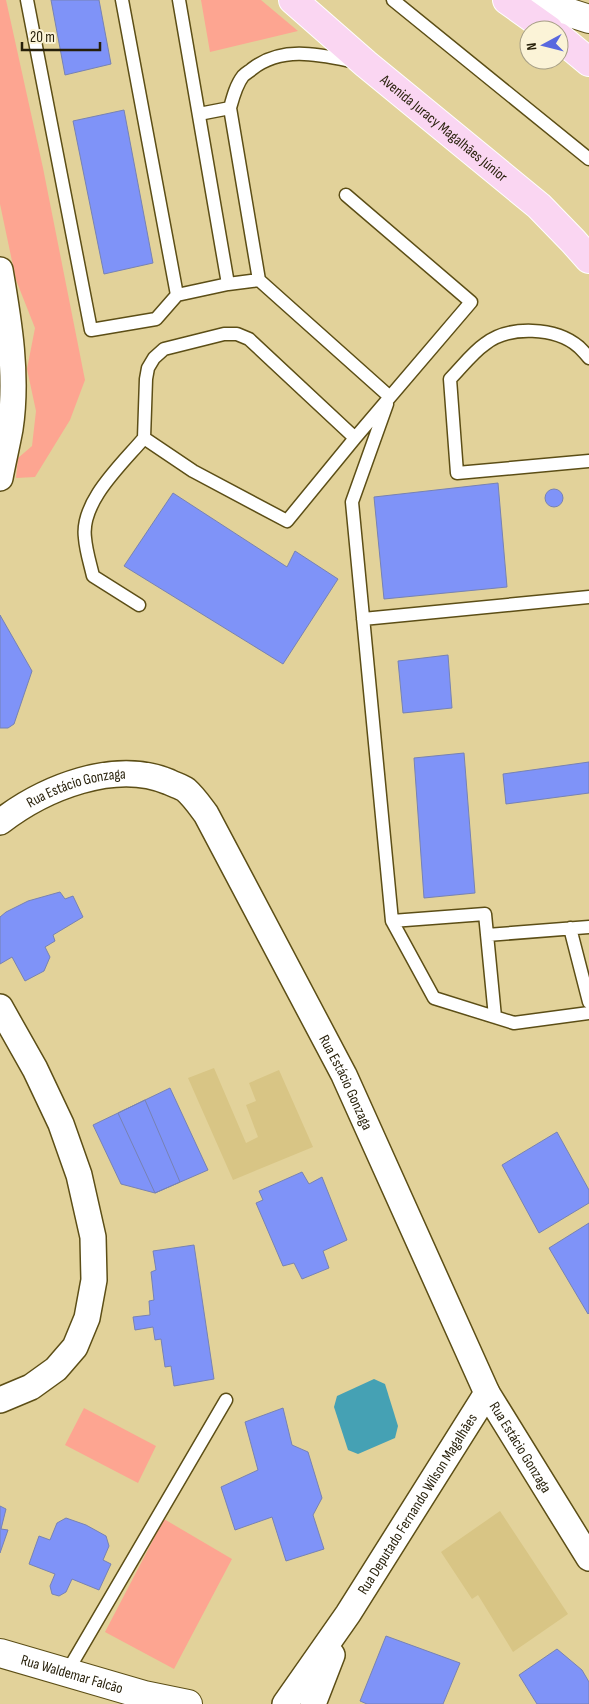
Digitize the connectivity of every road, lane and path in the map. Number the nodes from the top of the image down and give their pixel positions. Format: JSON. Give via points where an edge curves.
{"nodes":[{"id":1,"x":27,"y":0,"type":"edge"},
{"id":2,"x":122,"y":0,"type":"edge"},
{"id":3,"x":178,"y":0,"type":"edge"},
{"id":4,"x":393,"y":0,"type":"edge"},
{"id":5,"x":507,"y":0,"type":"edge"},
{"id":6,"x":530,"y":0,"type":"edge"},
{"id":7,"x":295,"y":3,"type":"edge"},
{"id":8,"x":589,"y":19,"type":"edge"},
{"id":9,"x":535,"y":20,"type":"edge"},
{"id":10,"x":569,"y":45,"type":"edge"},
{"id":11,"x":589,"y":62,"type":"edge"},
{"id":12,"x":366,"y":64,"type":"junction"},
{"id":13,"x":230,"y":108,"type":"junction"},
{"id":14,"x":199,"y":114,"type":"junction"},
{"id":15,"x":589,"y":158,"type":"edge"},
{"id":16,"x":346,"y":195,"type":"dead end"},
{"id":17,"x":589,"y":259,"type":"edge"},
{"id":18,"x":0,"y":270,"type":"edge"},
{"id":19,"x":259,"y":280,"type":"junction"},
{"id":20,"x":228,"y":284,"type":"junction"},
{"id":21,"x":177,"y":295,"type":"junction"},
{"id":22,"x":589,"y":358,"type":"edge"},
{"id":23,"x":390,"y":397,"type":"junction"},
{"id":24,"x":144,"y":438,"type":"junction"},
{"id":25,"x":355,"y":438,"type":"junction"},
{"id":26,"x":589,"y":461,"type":"edge"},
{"id":27,"x":0,"y":478,"type":"edge"},
{"id":28,"x":589,"y":597,"type":"edge"},
{"id":29,"x":140,"y":605,"type":"dead end"},
{"id":30,"x":363,"y":619,"type":"junction"},
{"id":31,"x":0,"y":822,"type":"edge"},
{"id":32,"x":392,"y":921,"type":"junction"},
{"id":33,"x":589,"y":927,"type":"edge"},
{"id":34,"x":570,"y":928,"type":"junction"},
{"id":35,"x":487,"y":935,"type":"junction"},
{"id":36,"x":589,"y":1002,"type":"edge"},
{"id":37,"x":0,"y":1007,"type":"edge"},
{"id":38,"x":589,"y":1013,"type":"edge"},
{"id":39,"x":496,"y":1017,"type":"junction"},
{"id":40,"x":487,"y":1392,"type":"junction"},
{"id":41,"x":0,"y":1400,"type":"edge"},
{"id":42,"x":226,"y":1400,"type":"dead end"},
{"id":43,"x":589,"y":1558,"type":"edge"},
{"id":44,"x":348,"y":1614,"type":"junction"},
{"id":45,"x":0,"y":1653,"type":"edge"},
{"id":46,"x":67,"y":1672,"type":"junction"},
{"id":47,"x":156,"y":1699,"type":"edge"},
{"id":48,"x":188,"y":1704,"type":"edge"},
{"id":49,"x":286,"y":1704,"type":"edge"},
{"id":50,"x":313,"y":1704,"type":"edge"}],
"edges":[{"from":1,"to":21,"type":"lane","via":[[91,330],[156,319]]},
{"from":2,"to":21,"type":"lane"},
{"from":3,"to":14,"type":"lane"},
{"from":4,"to":15,"type":"lane"},
{"from":5,"to":9,"type":"main road"},
{"from":6,"to":8,"type":"street"},
{"from":7,"to":12,"type":"main road","name":"Avenida Juracy Magalhães Júnior"},
{"from":10,"to":11,"type":"main road"},
{"from":12,"to":13,"type":"lane","via":[[297,53],[276,56],[244,76],[235,90]]},
{"from":12,"to":17,"type":"main road","name":"Avenida Juracy Magalhães Júnior","via":[[539,206]]},
{"from":13,"to":14,"type":"lane"},
{"from":13,"to":19,"type":"lane"},
{"from":14,"to":20,"type":"lane"},
{"from":16,"to":23,"type":"lane","via":[[471,302]]},
{"from":18,"to":27,"type":"street","via":[[10,324],[13,375],[10,428]]},
{"from":19,"to":20,"type":"lane"},
{"from":19,"to":23,"type":"lane"},
{"from":20,"to":21,"type":"lane"},
{"from":22,"to":26,"type":"lane","via":[[578,346],[553,334],[508,332],[485,343],[450,379],[457,473]]},
{"from":23,"to":25,"type":"lane"},
{"from":23,"to":30,"type":"lane","via":[[352,502]]},
{"from":24,"to":25,"type":"lane","via":[[193,471],[287,521]]},
{"from":24,"to":25,"type":"lane","via":[[146,379],[154,358],[164,349],[224,334],[237,334],[249,340]]},
{"from":24,"to":29,"type":"lane","via":[[91,503],[84,537],[92,576]]},
{"from":28,"to":30,"type":"lane"},
{"from":30,"to":32,"type":"lane"},
{"from":31,"to":40,"type":"street","name":"Rua Estácio Gonzaga","via":[[16,810],[58,789],[116,773],[158,778],[186,790],[194,799],[210,822],[344,1074]]},
{"from":32,"to":35,"type":"lane","via":[[485,914]]},
{"from":32,"to":39,"type":"lane","via":[[434,998]]},
{"from":33,"to":34,"type":"lane"},
{"from":34,"to":35,"type":"lane"},
{"from":34,"to":36,"type":"lane"},
{"from":35,"to":39,"type":"lane"},
{"from":37,"to":41,"type":"street","via":[[35,1069],[79,1175],[93,1237],[94,1280],[87,1318],[75,1347],[56,1370],[31,1387]]},
{"from":38,"to":39,"type":"lane","via":[[514,1023]]},
{"from":40,"to":43,"type":"street","name":"Rua Estácio Gonzaga"},
{"from":40,"to":44,"type":"street","name":"Rua Deputado Fernando Wilson Magalhães"},
{"from":42,"to":46,"type":"lane"},
{"from":44,"to":49,"type":"street","name":"Rua Deputado Fernando Wilson Magalhães"},
{"from":44,"to":50,"type":"street","name":"Rua Deputado Fernando Wilson Magalhães"},
{"from":45,"to":46,"type":"street","name":"Rua Waldemar Falcão"},
{"from":46,"to":47,"type":"street","name":"Rua Waldemar Falcão"},
{"from":47,"to":48,"type":"street","name":"Rua Waldemar Falcão"}]}
